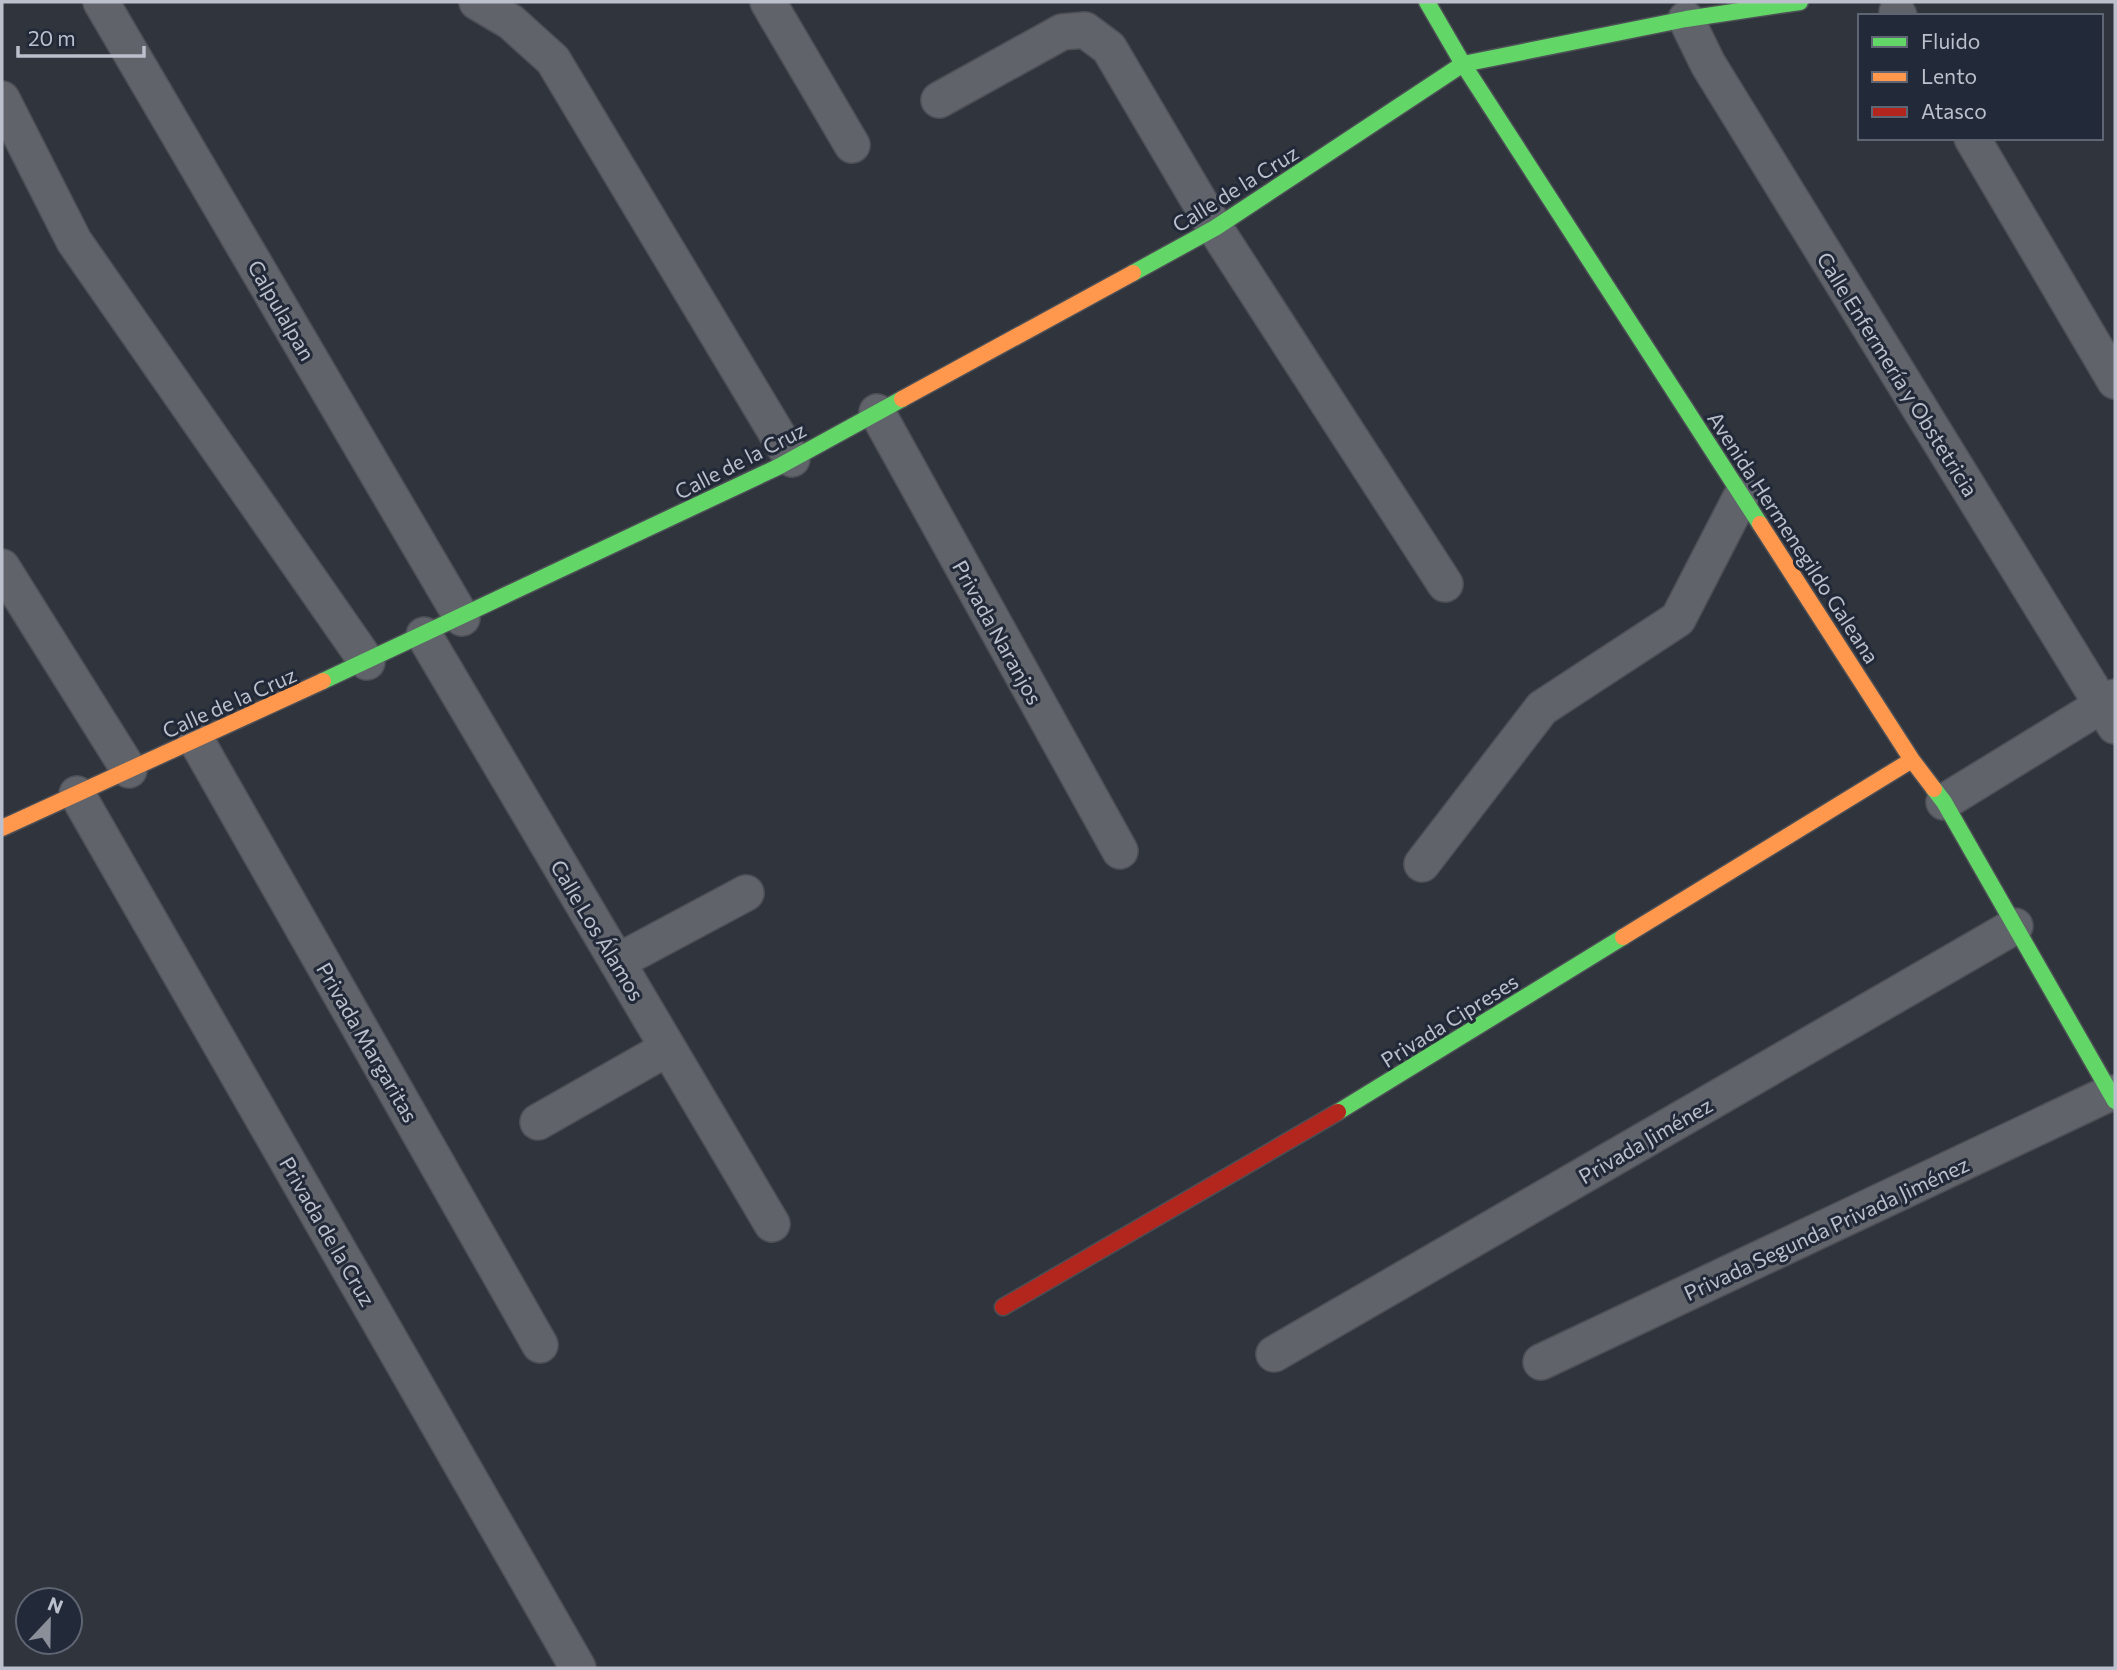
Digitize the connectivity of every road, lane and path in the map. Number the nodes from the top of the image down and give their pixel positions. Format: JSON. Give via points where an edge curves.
{"nodes":[{"id":1,"x":101,"y":2,"type":"edge"},
{"id":2,"x":477,"y":2,"type":"edge"},
{"id":3,"x":768,"y":2,"type":"edge"},
{"id":4,"x":1427,"y":2,"type":"edge"},
{"id":5,"x":1800,"y":2,"type":"edge"},
{"id":6,"x":1686,"y":19,"type":"junction"},
{"id":7,"x":1463,"y":64,"type":"junction"},
{"id":8,"x":2,"y":99,"type":"edge"},
{"id":9,"x":939,"y":100,"type":"dead end"},
{"id":10,"x":1973,"y":140,"type":"edge"},
{"id":11,"x":852,"y":145,"type":"dead end"},
{"id":12,"x":1215,"y":228,"type":"junction"},
{"id":13,"x":2115,"y":382,"type":"edge"},
{"id":14,"x":877,"y":412,"type":"junction"},
{"id":15,"x":792,"y":459,"type":"junction"},
{"id":16,"x":1742,"y":495,"type":"junction"},
{"id":17,"x":2,"y":567,"type":"edge"},
{"id":18,"x":1445,"y":584,"type":"dead end"},
{"id":19,"x":462,"y":618,"type":"junction"},
{"id":20,"x":424,"y":635,"type":"junction"},
{"id":21,"x":367,"y":662,"type":"junction"},
{"id":22,"x":2111,"y":709,"type":"edge"},
{"id":23,"x":196,"y":740,"type":"junction"},
{"id":24,"x":1912,"y":760,"type":"junction"},
{"id":25,"x":129,"y":770,"type":"junction"},
{"id":26,"x":78,"y":794,"type":"junction"},
{"id":27,"x":1944,"y":802,"type":"junction"},
{"id":28,"x":6,"y":819,"type":"edge"},
{"id":29,"x":1120,"y":851,"type":"dead end"},
{"id":30,"x":1422,"y":864,"type":"dead end"},
{"id":31,"x":746,"y":893,"type":"dead end"},
{"id":32,"x":2015,"y":926,"type":"junction"},
{"id":33,"x":617,"y":961,"type":"junction"},
{"id":34,"x":668,"y":1048,"type":"junction"},
{"id":35,"x":2113,"y":1097,"type":"edge"},
{"id":36,"x":538,"y":1122,"type":"dead end"},
{"id":37,"x":772,"y":1224,"type":"dead end"},
{"id":38,"x":1003,"y":1307,"type":"dead end"},
{"id":39,"x":540,"y":1345,"type":"dead end"},
{"id":40,"x":1274,"y":1354,"type":"dead end"},
{"id":41,"x":1541,"y":1362,"type":"dead end"},
{"id":42,"x":578,"y":1668,"type":"edge"}],
"edges":[{"from":1,"to":19,"type":"street","name":"Calpulalpan"},
{"from":2,"to":15,"type":"street","via":[[511,22],[553,60]]},
{"from":3,"to":11,"type":"street"},
{"from":4,"to":7,"type":"street","name":"Avenida Hermenegildo Galeana"},
{"from":5,"to":6,"type":"street"},
{"from":6,"to":7,"type":"street"},
{"from":6,"to":22,"type":"street","name":"Calle Enfermería y Obstetricia","via":[[1708,64]]},
{"from":7,"to":12,"type":"street","name":"Calle de la Cruz"},
{"from":7,"to":16,"type":"street","name":"Avenida Hermenegildo Galeana"},
{"from":8,"to":21,"type":"street","via":[[74,241]]},
{"from":9,"to":12,"type":"street","via":[[1062,32],[1085,30],[1109,48]]},
{"from":10,"to":13,"type":"street"},
{"from":12,"to":14,"type":"street","name":"Calle de la Cruz"},
{"from":12,"to":18,"type":"street"},
{"from":14,"to":15,"type":"street","name":"Calle de la Cruz"},
{"from":14,"to":29,"type":"street","name":"Privada Naranjos"},
{"from":15,"to":19,"type":"street","name":"Calle de la Cruz"},
{"from":16,"to":24,"type":"street","name":"Avenida Hermenegildo Galeana"},
{"from":16,"to":30,"type":"street","via":[[1678,619],[1542,708]]},
{"from":17,"to":25,"type":"street"},
{"from":19,"to":20,"type":"street","name":"Calle de la Cruz"},
{"from":20,"to":21,"type":"street","name":"Calle de la Cruz"},
{"from":20,"to":33,"type":"street","name":"Calle Los Álamos"},
{"from":21,"to":23,"type":"street","name":"Calle de la Cruz"},
{"from":22,"to":27,"type":"street"},
{"from":23,"to":25,"type":"street","name":"Calle de la Cruz"},
{"from":23,"to":39,"type":"street","name":"Privada Margaritas"},
{"from":24,"to":27,"type":"street","name":"Avenida Hermenegildo Galeana"},
{"from":24,"to":38,"type":"street","name":"Privada Cipreses","via":[[1300,1136]]},
{"from":25,"to":26,"type":"street","name":"Calle de la Cruz"},
{"from":26,"to":28,"type":"street","name":"Calle de la Cruz"},
{"from":26,"to":42,"type":"street","name":"Privada de la Cruz"},
{"from":27,"to":32,"type":"street","name":"Avenida Hermenegildo Galeana"},
{"from":31,"to":33,"type":"street"},
{"from":32,"to":35,"type":"street","name":"Avenida Hermenegildo Galeana"},
{"from":32,"to":40,"type":"street","name":"Privada Jiménez"},
{"from":33,"to":34,"type":"street","name":"Calle Los Álamos"},
{"from":34,"to":36,"type":"street"},
{"from":34,"to":37,"type":"street","name":"Calle Los Álamos"},
{"from":35,"to":41,"type":"street","name":"Privada Segunda Privada Jiménez"}]}
